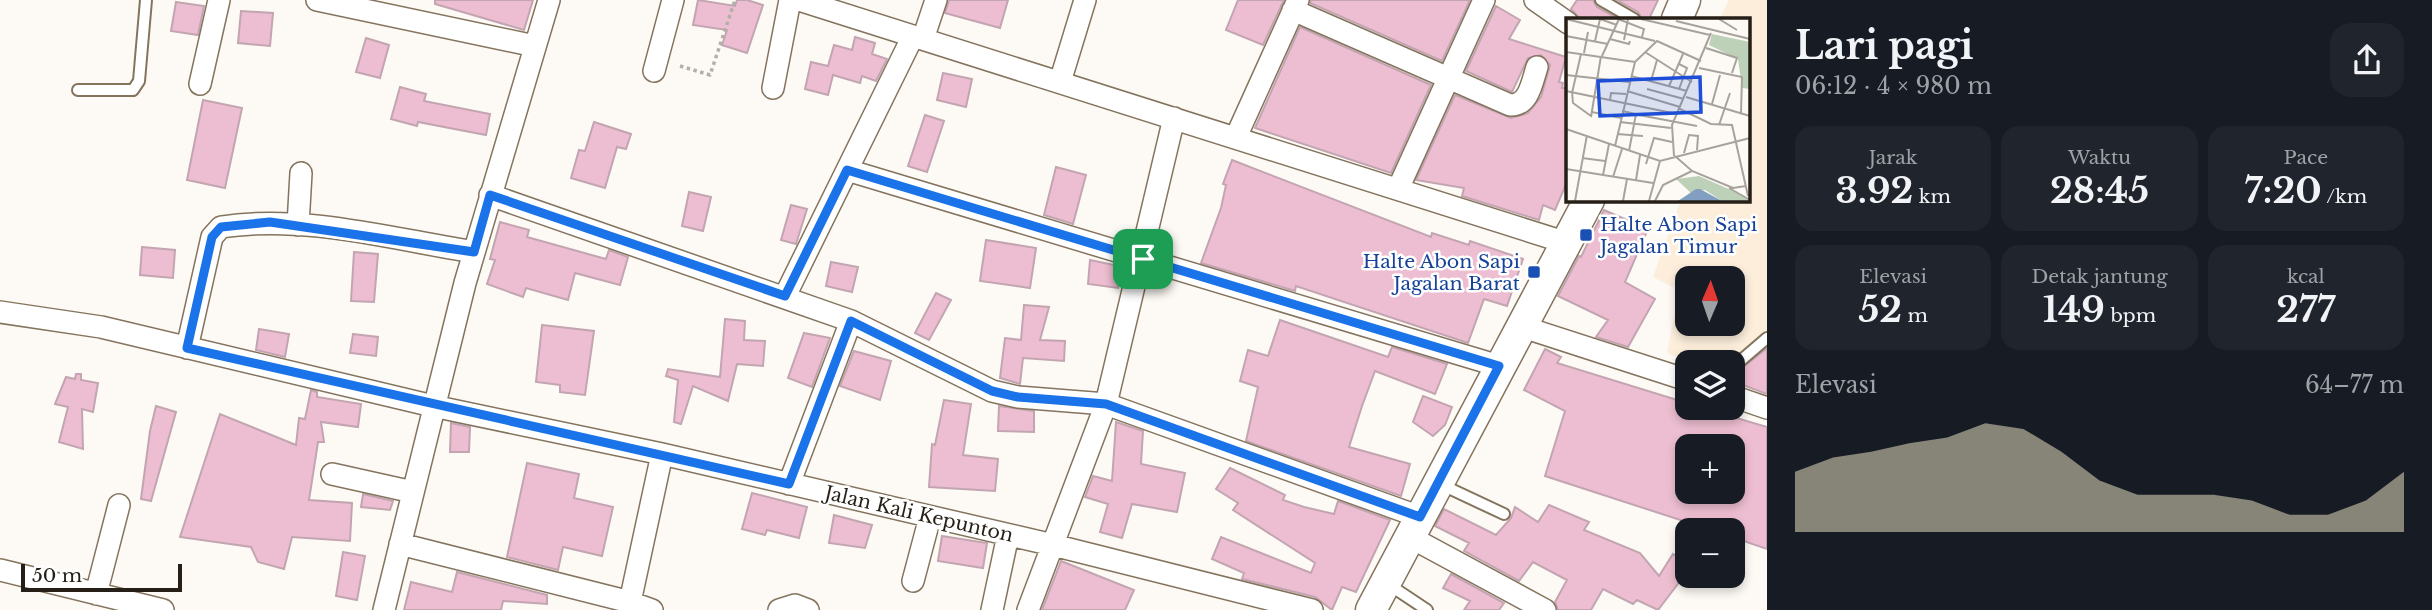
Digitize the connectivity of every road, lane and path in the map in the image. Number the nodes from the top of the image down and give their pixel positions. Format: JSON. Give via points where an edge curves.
{"nodes":[{"id":1,"x":146,"y":0,"type":"edge"},
{"id":2,"x":219,"y":0,"type":"edge"},
{"id":3,"x":317,"y":0,"type":"edge"},
{"id":4,"x":549,"y":0,"type":"edge"},
{"id":5,"x":673,"y":0,"type":"edge"},
{"id":6,"x":735,"y":0,"type":"edge"},
{"id":7,"x":790,"y":0,"type":"edge"},
{"id":8,"x":799,"y":0,"type":"edge"},
{"id":9,"x":936,"y":0,"type":"edge"},
{"id":10,"x":1085,"y":0,"type":"edge"},
{"id":11,"x":1484,"y":0,"type":"edge"},
{"id":12,"x":1535,"y":0,"type":"edge"},
{"id":13,"x":1601,"y":0,"type":"edge"},
{"id":14,"x":1685,"y":0,"type":"edge"},
{"id":15,"x":373,"y":5,"type":"edge"},
{"id":16,"x":1295,"y":5,"type":"edge"},
{"id":17,"x":1632,"y":18,"type":"edge"},
{"id":18,"x":1677,"y":18,"type":"edge"},
{"id":19,"x":1566,"y":22,"type":"edge"},
{"id":20,"x":918,"y":37,"type":"junction"},
{"id":21,"x":535,"y":46,"type":"junction"},
{"id":22,"x":680,"y":66,"type":"dead end"},
{"id":23,"x":1537,"y":67,"type":"dead end"},
{"id":24,"x":654,"y":71,"type":"dead end"},
{"id":25,"x":1448,"y":75,"type":"junction"},
{"id":26,"x":1060,"y":82,"type":"junction"},
{"id":27,"x":200,"y":84,"type":"dead end"},
{"id":28,"x":773,"y":88,"type":"dead end"},
{"id":29,"x":78,"y":90,"type":"dead end"},
{"id":30,"x":1174,"y":118,"type":"junction"},
{"id":31,"x":1236,"y":137,"type":"junction"},
{"id":32,"x":847,"y":170,"type":"junction"},
{"id":33,"x":301,"y":173,"type":"dead end"},
{"id":34,"x":1398,"y":189,"type":"junction"},
{"id":35,"x":490,"y":195,"type":"junction"},
{"id":36,"x":1588,"y":201,"type":"edge"},
{"id":37,"x":298,"y":225,"type":"junction"},
{"id":38,"x":1567,"y":243,"type":"junction"},
{"id":39,"x":474,"y":252,"type":"junction"},
{"id":40,"x":1143,"y":259,"type":"junction"},
{"id":41,"x":785,"y":296,"type":"junction"},
{"id":42,"x":0,"y":312,"type":"edge"},
{"id":43,"x":851,"y":321,"type":"junction"},
{"id":44,"x":1520,"y":326,"type":"junction"},
{"id":45,"x":1767,"y":338,"type":"edge"},
{"id":46,"x":187,"y":348,"type":"junction"},
{"id":47,"x":1745,"y":357,"type":"edge"},
{"id":48,"x":1499,"y":366,"type":"junction"},
{"id":49,"x":1675,"y":376,"type":"edge"},
{"id":50,"x":1745,"y":400,"type":"edge"},
{"id":51,"x":1106,"y":404,"type":"junction"},
{"id":52,"x":433,"y":406,"type":"junction"},
{"id":53,"x":1767,"y":408,"type":"edge"},
{"id":54,"x":662,"y":454,"type":"junction"},
{"id":55,"x":332,"y":474,"type":"dead end"},
{"id":56,"x":1438,"y":483,"type":"junction"},
{"id":57,"x":789,"y":484,"type":"junction"},
{"id":58,"x":413,"y":492,"type":"junction"},
{"id":59,"x":119,"y":505,"type":"dead end"},
{"id":60,"x":1504,"y":514,"type":"dead end"},
{"id":61,"x":930,"y":517,"type":"junction"},
{"id":62,"x":1415,"y":527,"type":"junction"},
{"id":63,"x":1008,"y":535,"type":"junction"},
{"id":64,"x":400,"y":544,"type":"junction"},
{"id":65,"x":1053,"y":545,"type":"junction"},
{"id":66,"x":7,"y":572,"type":"edge"},
{"id":67,"x":913,"y":580,"type":"dead end"},
{"id":68,"x":1385,"y":583,"type":"junction"},
{"id":69,"x":96,"y":594,"type":"junction"},
{"id":70,"x":628,"y":606,"type":"edge"},
{"id":71,"x":163,"y":610,"type":"edge"},
{"id":72,"x":384,"y":610,"type":"edge"},
{"id":73,"x":652,"y":610,"type":"edge"},
{"id":74,"x":779,"y":610,"type":"edge"},
{"id":75,"x":808,"y":610,"type":"edge"},
{"id":76,"x":992,"y":610,"type":"edge"},
{"id":77,"x":1028,"y":610,"type":"edge"},
{"id":78,"x":1312,"y":610,"type":"edge"},
{"id":79,"x":1371,"y":610,"type":"edge"},
{"id":80,"x":1427,"y":610,"type":"edge"},
{"id":81,"x":1545,"y":610,"type":"edge"}],
"edges":[{"from":1,"to":29,"type":"lane","via":[[139,81],[133,90]]},
{"from":2,"to":27,"type":"street"},
{"from":3,"to":15,"type":"street"},
{"from":4,"to":21,"type":"street"},
{"from":5,"to":24,"type":"street"},
{"from":6,"to":22,"type":"path","via":[[710,75]]},
{"from":7,"to":28,"type":"street"},
{"from":8,"to":20,"type":"street"},
{"from":9,"to":20,"type":"street"},
{"from":10,"to":26,"type":"street"},
{"from":11,"to":25,"type":"street"},
{"from":12,"to":19,"type":"street"},
{"from":13,"to":17,"type":"lane"},
{"from":14,"to":18,"type":"main road"},
{"from":15,"to":21,"type":"street"},
{"from":16,"to":25,"type":"street"},
{"from":16,"to":31,"type":"street"},
{"from":20,"to":26,"type":"street"},
{"from":20,"to":32,"type":"street"},
{"from":21,"to":35,"type":"street"},
{"from":23,"to":25,"type":"street","via":[[1525,101],[1518,105]]},
{"from":25,"to":34,"type":"street"},
{"from":26,"to":30,"type":"street"},
{"from":30,"to":31,"type":"street"},
{"from":30,"to":40,"type":"street"},
{"from":31,"to":34,"type":"street"},
{"from":32,"to":40,"type":"street"},
{"from":32,"to":41,"type":"street"},
{"from":33,"to":37,"type":"street"},
{"from":34,"to":38,"type":"street"},
{"from":35,"to":39,"type":"street"},
{"from":35,"to":41,"type":"street"},
{"from":36,"to":38,"type":"main road"},
{"from":37,"to":39,"type":"street"},
{"from":37,"to":46,"type":"street","via":[[249,223],[215,230]]},
{"from":38,"to":44,"type":"main road"},
{"from":39,"to":52,"type":"street"},
{"from":40,"to":48,"type":"street"},
{"from":40,"to":51,"type":"street"},
{"from":41,"to":43,"type":"street"},
{"from":42,"to":46,"type":"street","name":"Jalan Kali Kepunton","via":[[101,327]]},
{"from":43,"to":51,"type":"street","via":[[992,391]]},
{"from":43,"to":57,"type":"street"},
{"from":44,"to":48,"type":"main road"},
{"from":44,"to":49,"type":"street"},
{"from":45,"to":47,"type":"lane"},
{"from":46,"to":52,"type":"street","name":"Jalan Kali Kepunton"},
{"from":48,"to":56,"type":"main road"},
{"from":50,"to":53,"type":"street"},
{"from":51,"to":62,"type":"street"},
{"from":51,"to":65,"type":"street"},
{"from":52,"to":54,"type":"street","name":"Jalan Kali Kepunton"},
{"from":52,"to":58,"type":"street"},
{"from":54,"to":57,"type":"street","name":"Jalan Kali Kepunton"},
{"from":54,"to":70,"type":"street"},
{"from":55,"to":58,"type":"street"},
{"from":56,"to":60,"type":"lane"},
{"from":56,"to":62,"type":"main road"},
{"from":57,"to":61,"type":"street","name":"Jalan Kali Kepunton"},
{"from":58,"to":64,"type":"street"},
{"from":59,"to":69,"type":"street"},
{"from":61,"to":63,"type":"street","name":"Jalan Kali Kepunton"},
{"from":61,"to":67,"type":"street"},
{"from":62,"to":68,"type":"main road"},
{"from":62,"to":81,"type":"street"},
{"from":63,"to":65,"type":"street","name":"Jalan Kali Kepunton"},
{"from":63,"to":76,"type":"street"},
{"from":64,"to":70,"type":"street"},
{"from":64,"to":72,"type":"street"},
{"from":65,"to":77,"type":"street"},
{"from":65,"to":78,"type":"street","name":"Jalan Kali Kepunton"},
{"from":66,"to":69,"type":"street"},
{"from":68,"to":79,"type":"main road"},
{"from":68,"to":80,"type":"lane"},
{"from":69,"to":71,"type":"street"},
{"from":70,"to":73,"type":"street"},
{"from":74,"to":75,"type":"street","via":[[795,605]]}]}
